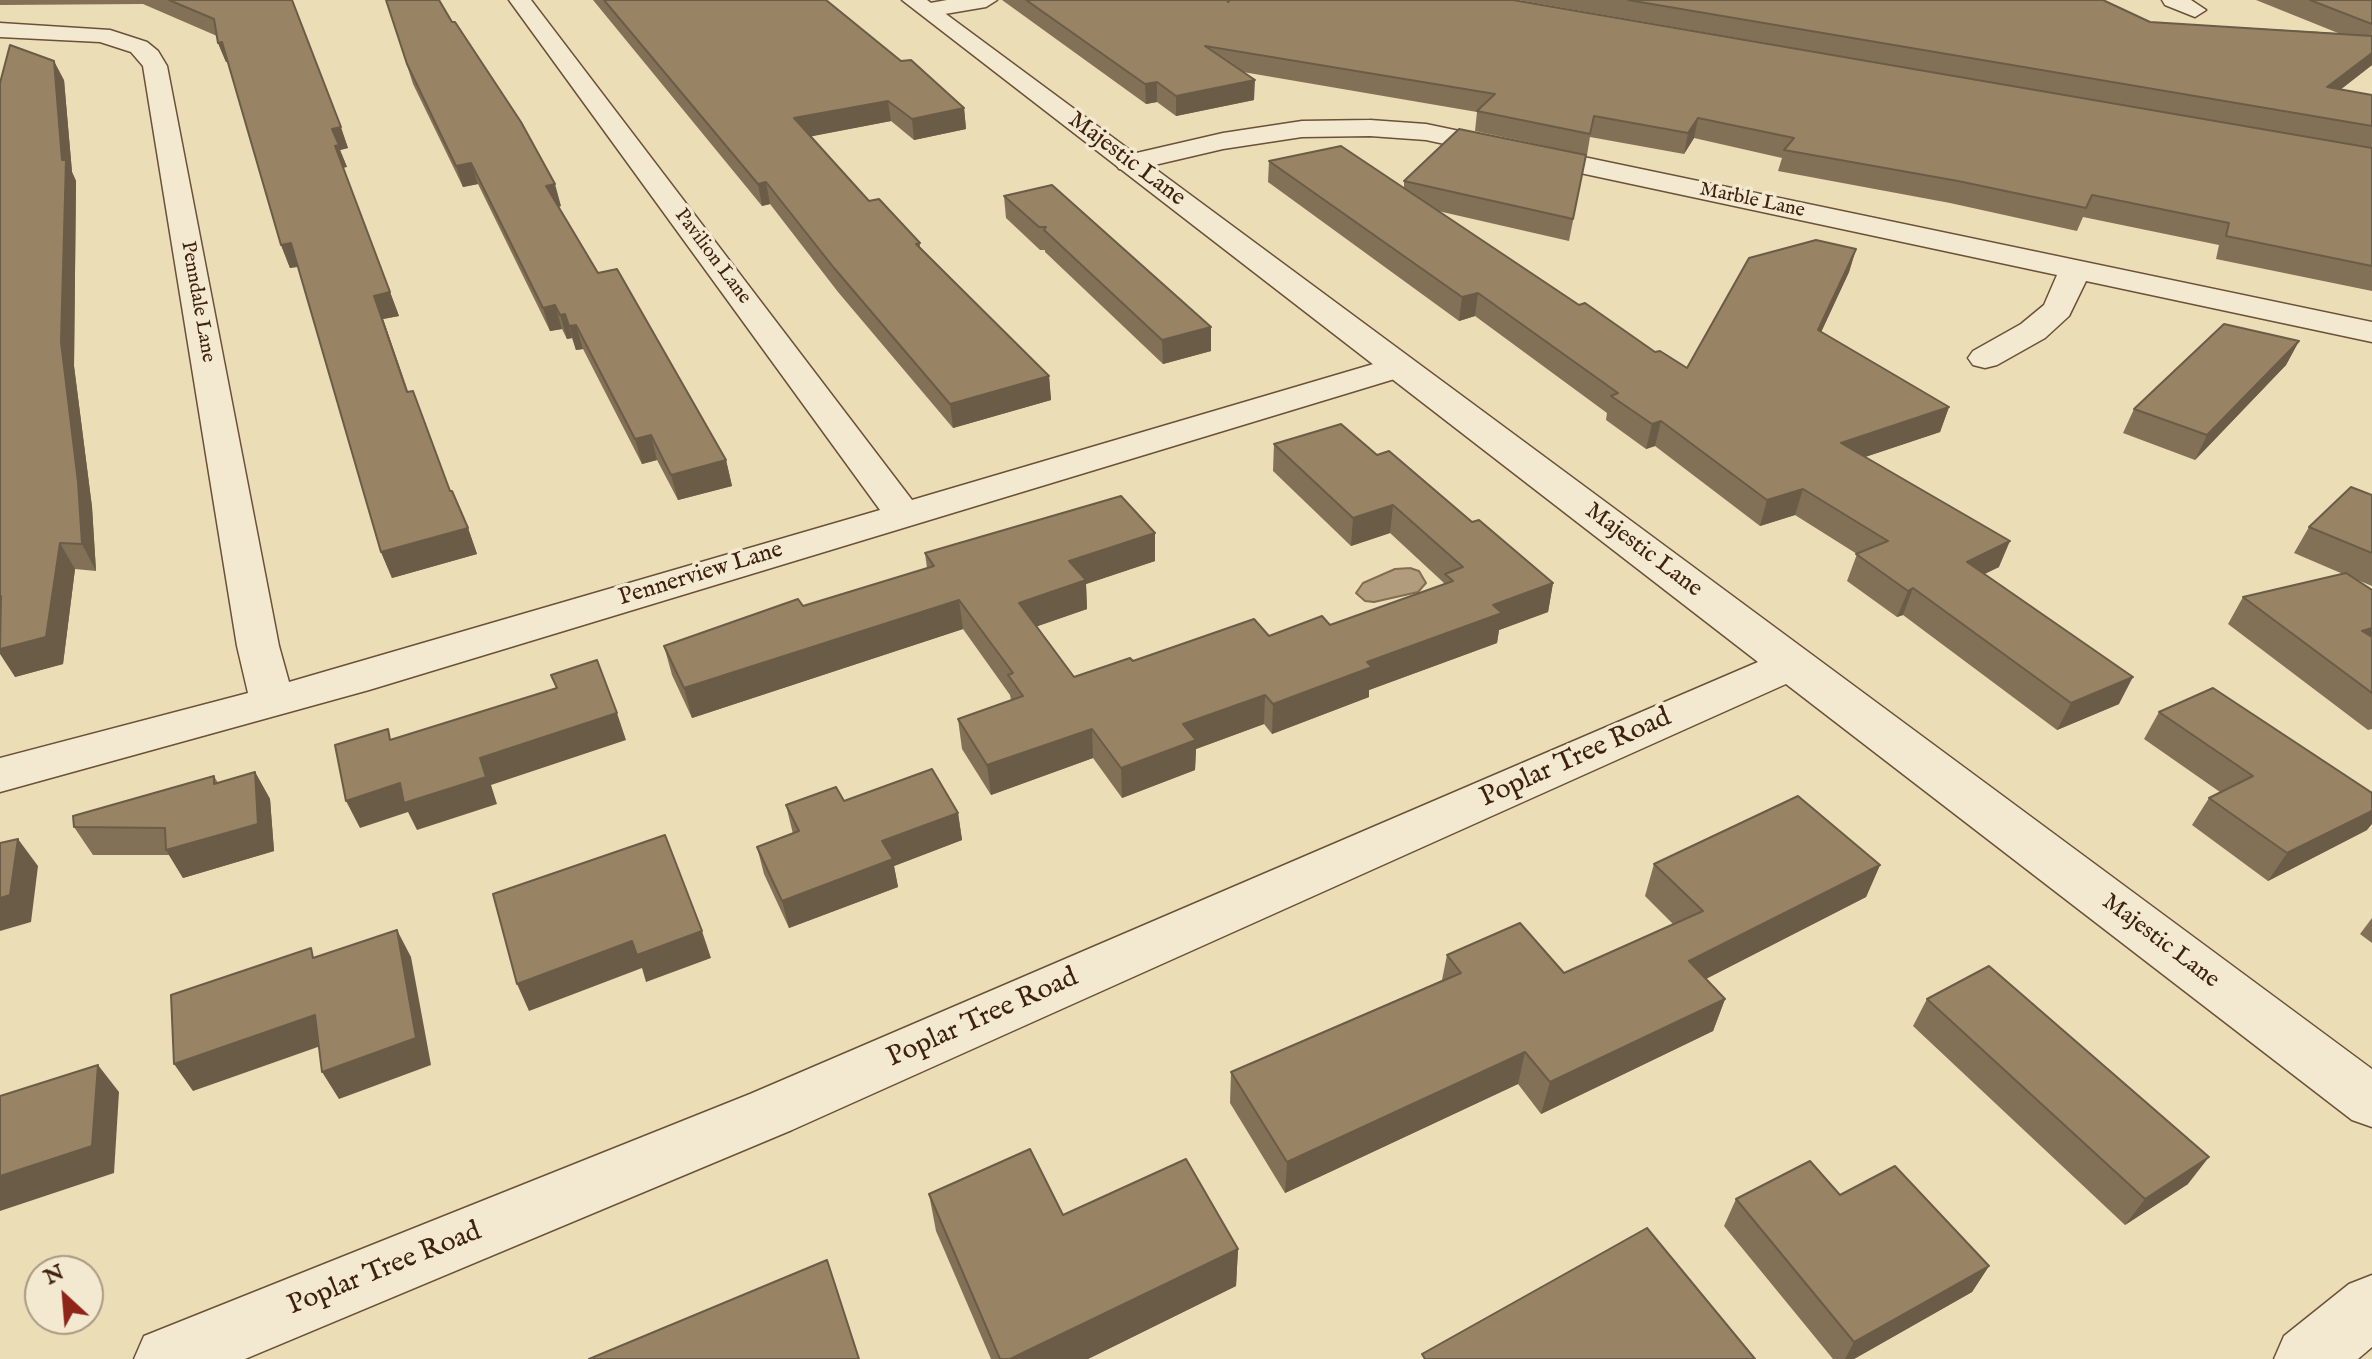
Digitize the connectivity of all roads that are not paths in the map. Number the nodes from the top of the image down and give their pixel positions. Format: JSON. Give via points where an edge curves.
{"nodes":[{"id":1,"x":520,"y":0,"type":"edge"},
{"id":2,"x":986,"y":0,"type":"edge"},
{"id":3,"x":2173,"y":0,"type":"edge"},
{"id":4,"x":920,"y":5,"type":"edge"},
{"id":5,"x":2195,"y":10,"type":"dead end"},
{"id":6,"x":34,"y":12,"type":"dead end"},
{"id":7,"x":2,"y":30,"type":"edge"},
{"id":8,"x":1129,"y":163,"type":"junction"},
{"id":9,"x":2075,"y":269,"type":"junction"},
{"id":10,"x":2372,"y":332,"type":"edge"},
{"id":11,"x":1985,"y":358,"type":"dead end"},
{"id":12,"x":1399,"y":367,"type":"junction"},
{"id":13,"x":903,"y":514,"type":"junction"},
{"id":14,"x":1792,"y":664,"type":"junction"},
{"id":15,"x":272,"y":702,"type":"junction"},
{"id":16,"x":0,"y":775,"type":"edge"},
{"id":17,"x":2372,"y":1102,"type":"edge"},
{"id":18,"x":2372,"y":1306,"type":"edge"},
{"id":19,"x":167,"y":1359,"type":"edge"},
{"id":20,"x":2307,"y":1359,"type":"edge"}],
"edges":[{"from":1,"to":13,"type":"street","name":"Pavilion Lane"},
{"from":2,"to":4,"type":"street"},
{"from":3,"to":5,"type":"street"},
{"from":4,"to":8,"type":"street","name":"Majestic Lane"},
{"from":6,"to":7,"type":"street"},
{"from":7,"to":15,"type":"street","name":"Penndale Lane","via":[[102,35],[139,47],[155,66]]},
{"from":8,"to":9,"type":"street","name":"Marble Lane","via":[[1270,132],[1402,129]]},
{"from":8,"to":12,"type":"street","name":"Majestic Lane"},
{"from":9,"to":10,"type":"street","name":"Marble Lane"},
{"from":9,"to":11,"type":"street","via":[[2058,309],[2033,331]]},
{"from":12,"to":13,"type":"street","name":"Pennerview Lane"},
{"from":12,"to":14,"type":"street","name":"Majestic Lane"},
{"from":13,"to":15,"type":"street","name":"Pennerview Lane"},
{"from":14,"to":17,"type":"street","name":"Majestic Lane"},
{"from":14,"to":19,"type":"street","name":"Poplar Tree Road","via":[[771,1112]]},
{"from":15,"to":16,"type":"street","name":"Pennerview Lane"},
{"from":18,"to":20,"type":"street"}]}
